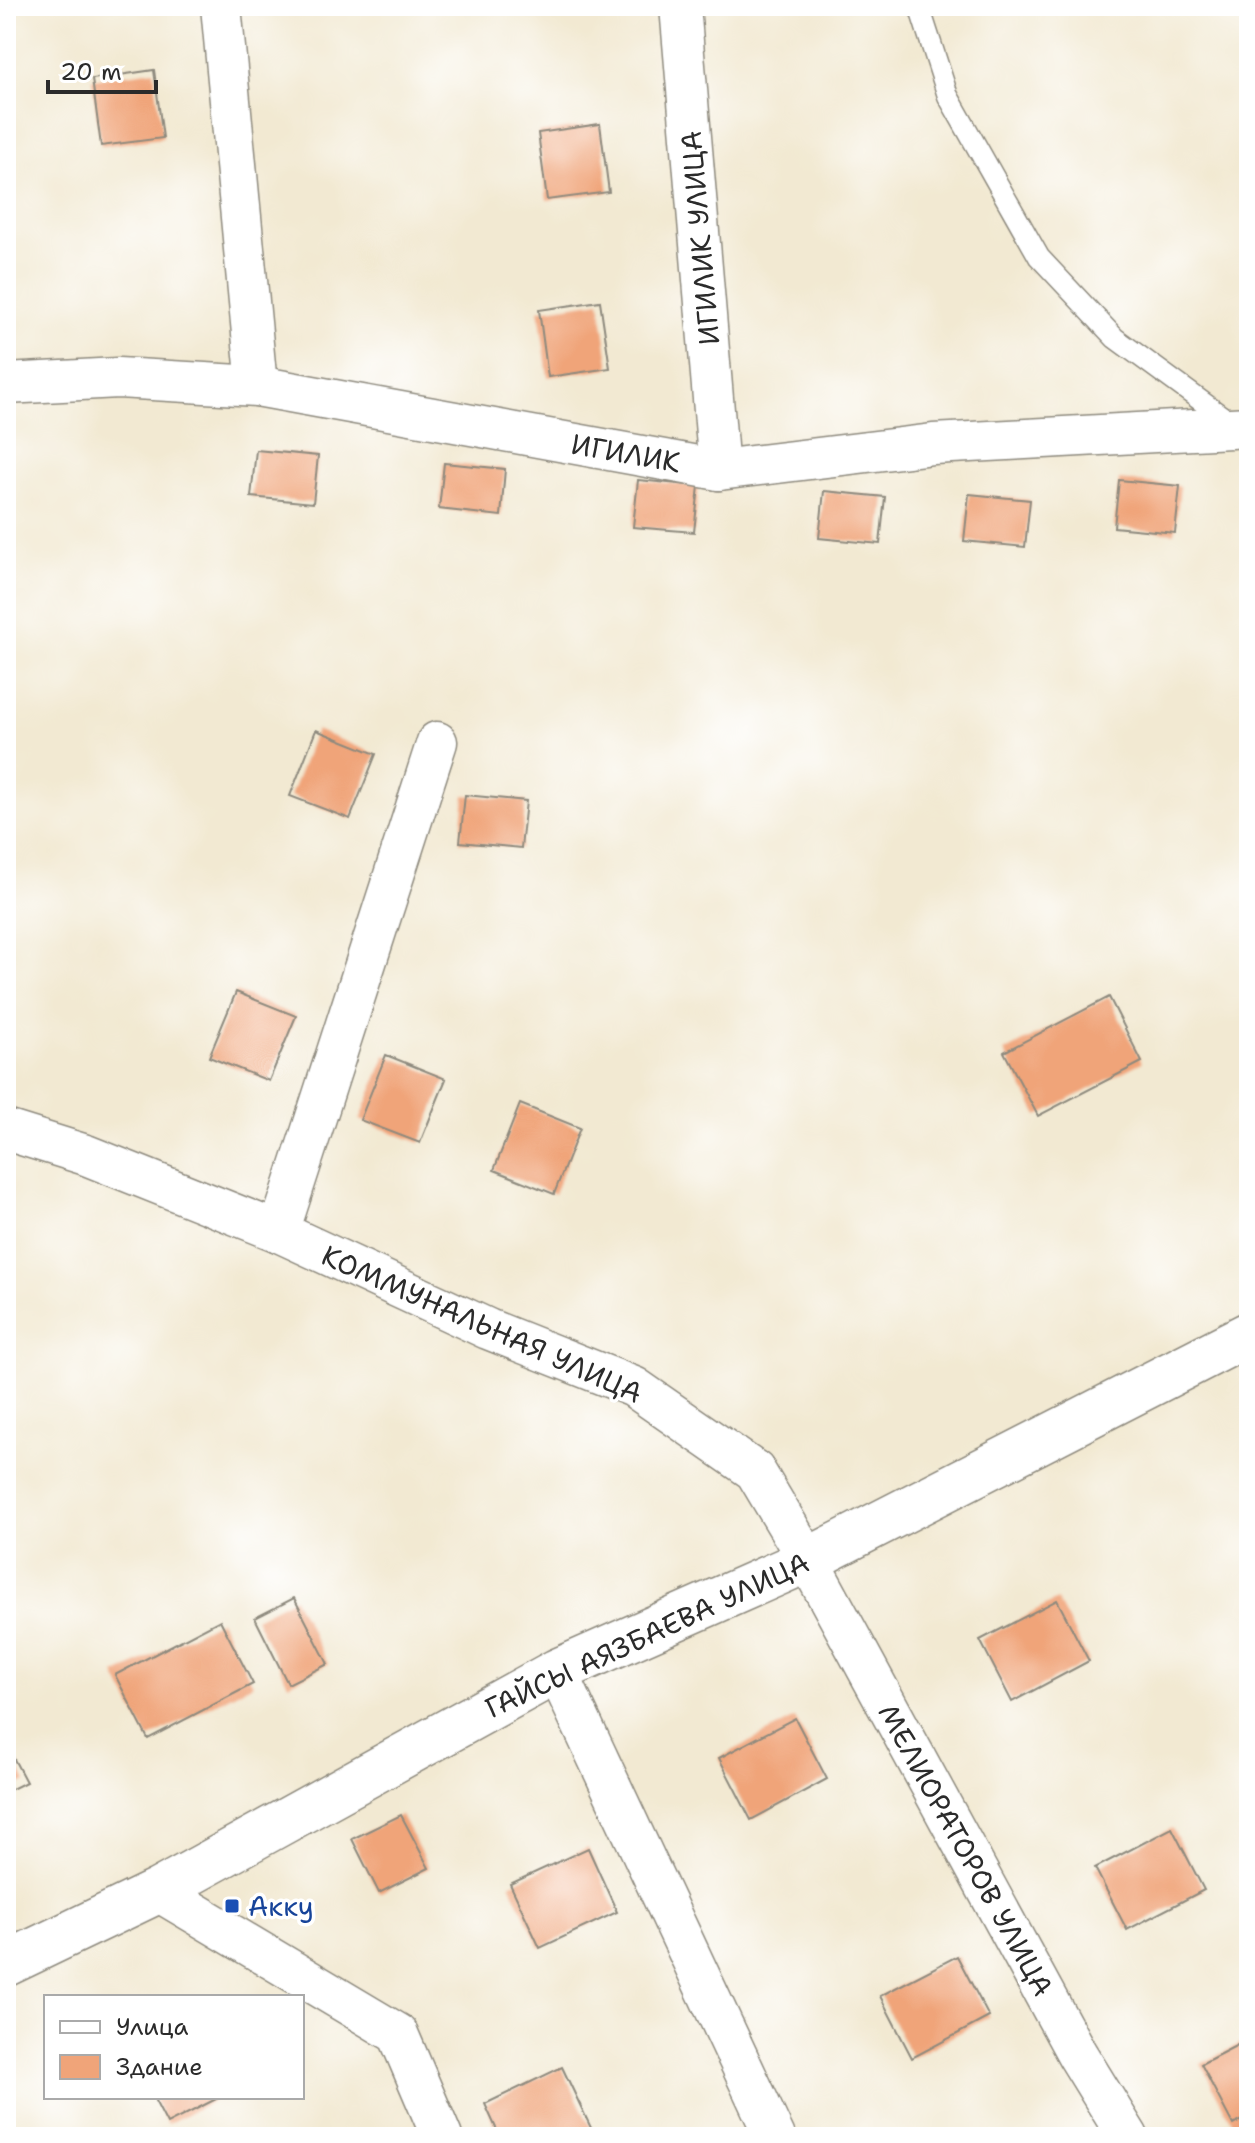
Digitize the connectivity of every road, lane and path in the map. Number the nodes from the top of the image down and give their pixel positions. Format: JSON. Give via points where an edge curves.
{"nodes":[{"id":1,"x":221,"y":6,"type":"edge"},
{"id":2,"x":680,"y":6,"type":"edge"},
{"id":3,"x":919,"y":6,"type":"edge"},
{"id":4,"x":6,"y":384,"type":"edge"},
{"id":5,"x":257,"y":386,"type":"junction"},
{"id":6,"x":1243,"y":427,"type":"edge"},
{"id":7,"x":719,"y":470,"type":"junction"},
{"id":8,"x":437,"y":742,"type":"dead end"},
{"id":9,"x":6,"y":1130,"type":"edge"},
{"id":10,"x":279,"y":1232,"type":"junction"},
{"id":11,"x":1249,"y":1334,"type":"edge"},
{"id":12,"x":808,"y":1560,"type":"junction"},
{"id":13,"x":557,"y":1671,"type":"junction"},
{"id":14,"x":158,"y":1891,"type":"junction"},
{"id":15,"x":6,"y":1964,"type":"edge"},
{"id":16,"x":442,"y":2137,"type":"edge"},
{"id":17,"x":775,"y":2137,"type":"edge"},
{"id":18,"x":1128,"y":2137,"type":"edge"}],
"edges":[{"from":1,"to":5,"type":"street"},
{"from":2,"to":7,"type":"street","name":"ИГИЛИК УЛИЦА"},
{"from":3,"to":6,"type":"lane","via":[[948,96],[1039,257],[1115,338]]},
{"from":4,"to":5,"type":"street","name":"ИГИЛИК","via":[[118,378]]},
{"from":5,"to":7,"type":"street","name":"ИГИЛИК"},
{"from":6,"to":7,"type":"street","name":"ИГИЛИК","via":[[933,444]]},
{"from":8,"to":10,"type":"street"},
{"from":9,"to":10,"type":"street","name":"КОММУНАЛЬНАЯ УЛИЦА","via":[[86,1155]]},
{"from":10,"to":12,"type":"street","name":"КОММУНАЛЬНАЯ УЛИЦА","via":[[488,1329],[634,1387],[755,1471]]},
{"from":11,"to":12,"type":"highway","name":"ГАЙСЫ АЯЗБАЕВА УЛИЦА"},
{"from":12,"to":13,"type":"highway","name":"ГАЙСЫ АЯЗБАЕВА УЛИЦА"},
{"from":12,"to":18,"type":"street","name":"МЕЛИОРАТОРОВ УЛИЦА","via":[[1077,2054]]},
{"from":13,"to":14,"type":"highway","name":"ГАЙСЫ АЯЗБАЕВА УЛИЦА"},
{"from":13,"to":17,"type":"street"},
{"from":14,"to":15,"type":"highway","name":"ГАЙСЫ АЯЗБАЕВА УЛИЦА"},
{"from":14,"to":16,"type":"street","via":[[398,2034]]}]}
